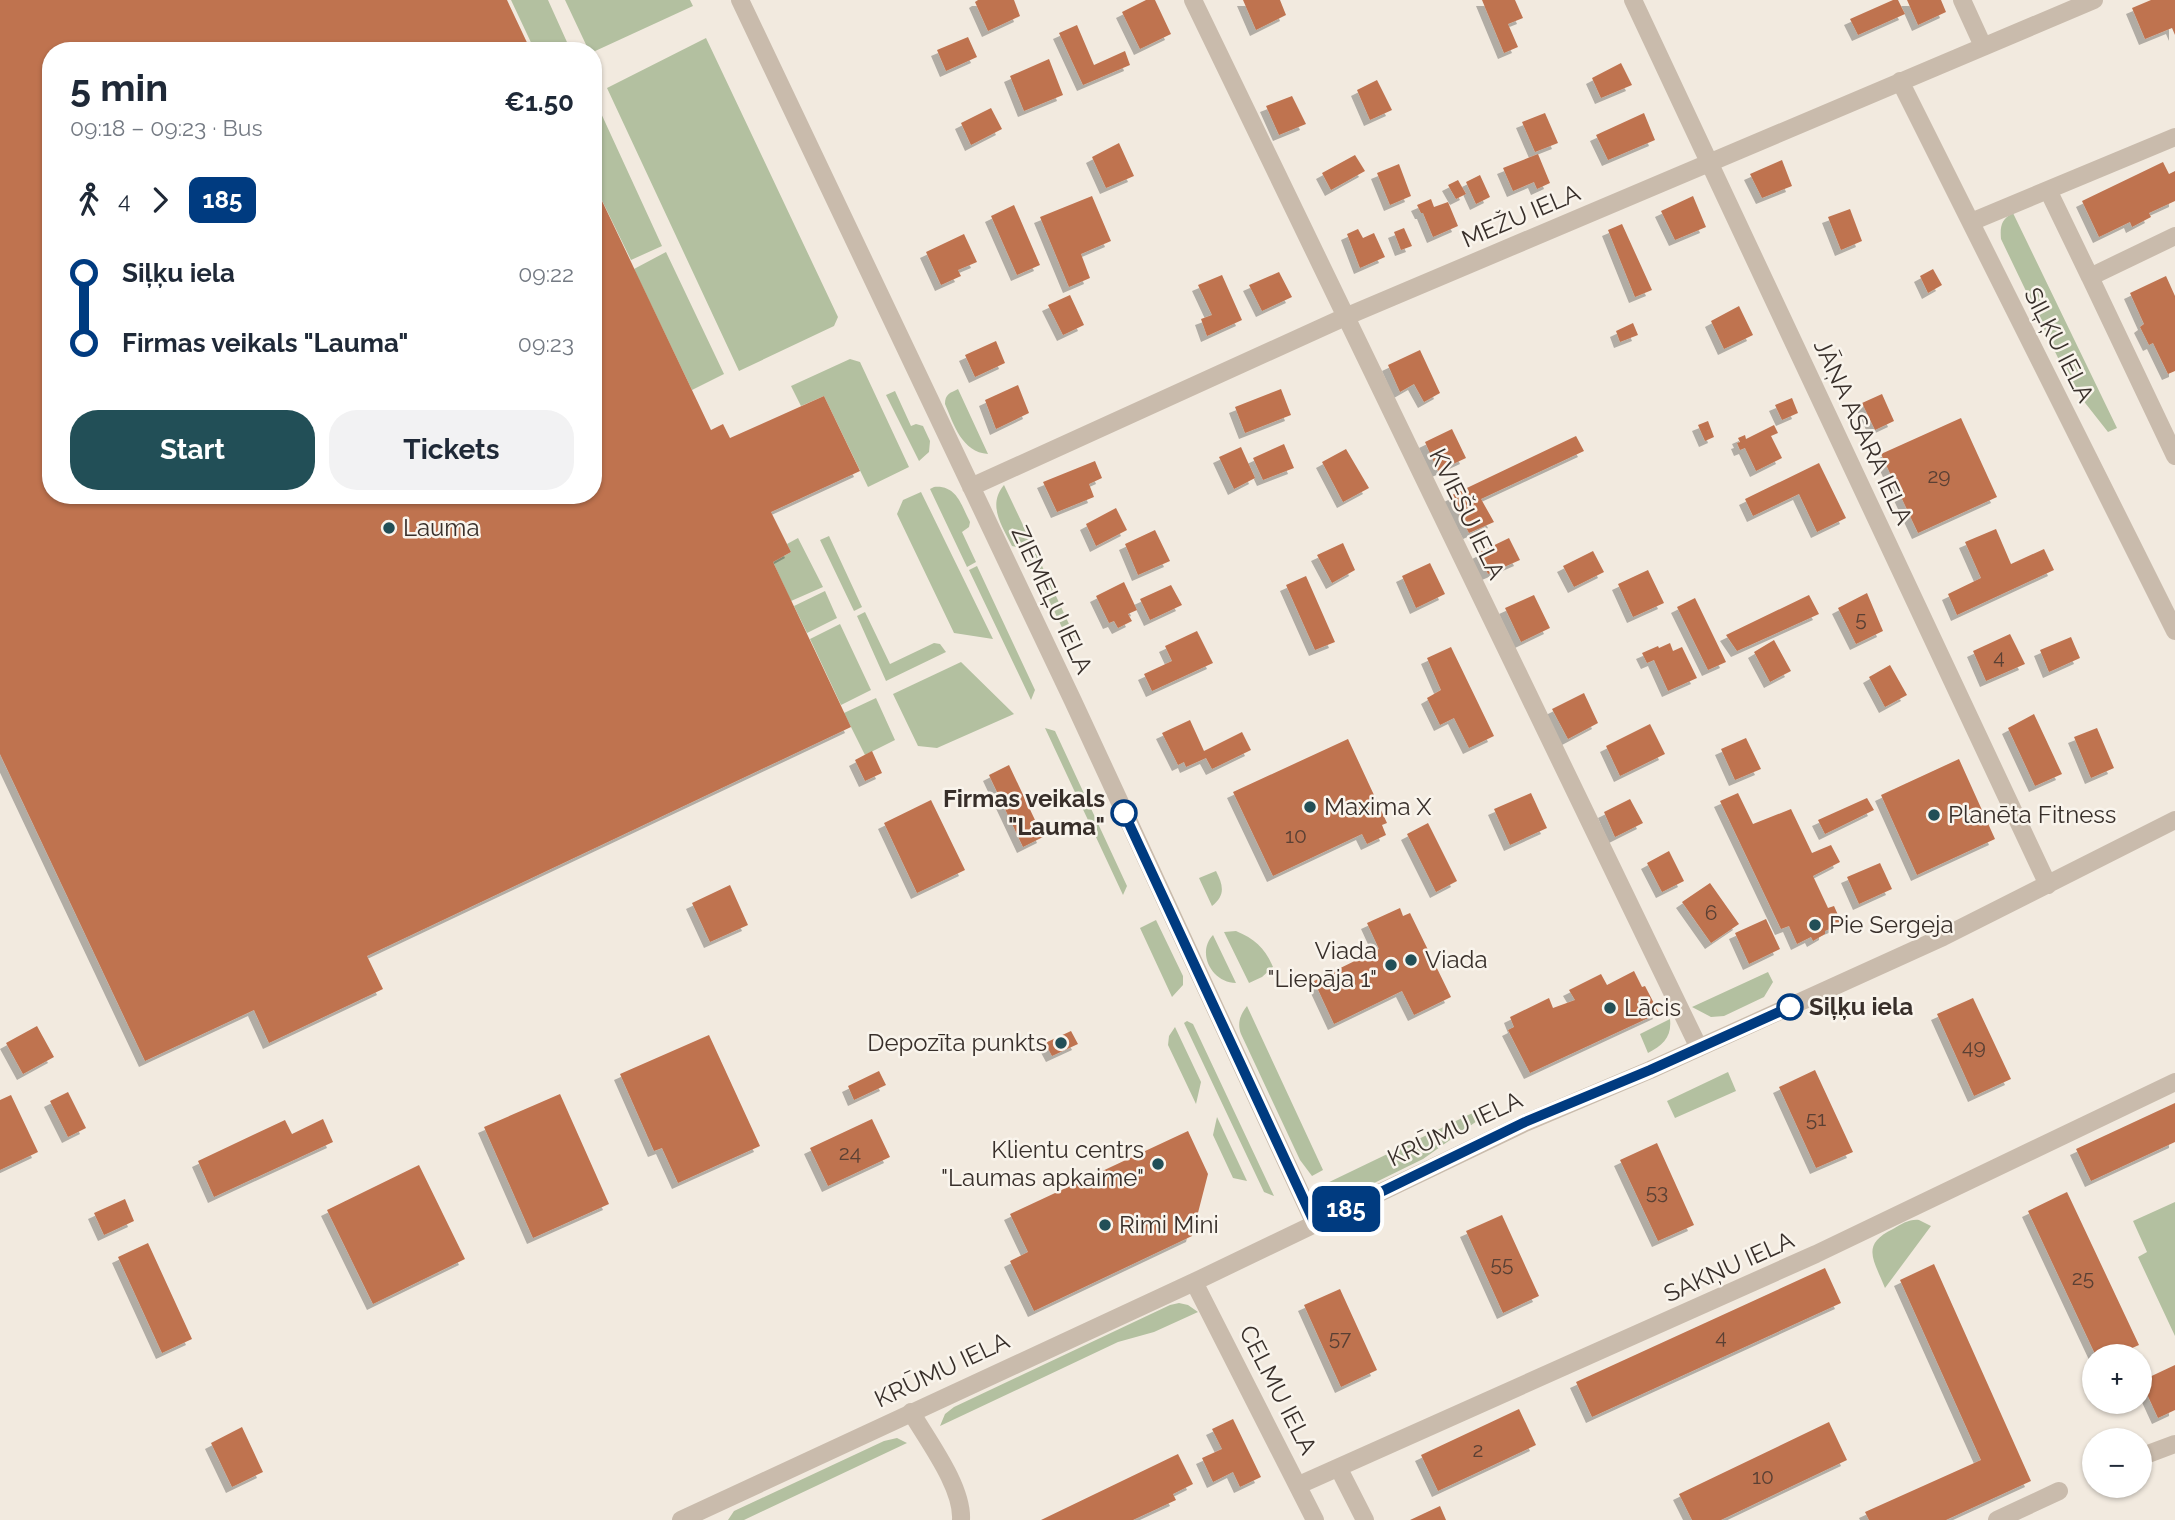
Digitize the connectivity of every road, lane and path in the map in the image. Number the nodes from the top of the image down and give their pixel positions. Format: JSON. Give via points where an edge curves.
{"nodes":[{"id":1,"x":740,"y":0,"type":"edge"},
{"id":2,"x":1193,"y":0,"type":"edge"},
{"id":3,"x":1633,"y":0,"type":"edge"},
{"id":4,"x":1962,"y":0,"type":"edge"},
{"id":5,"x":2094,"y":0,"type":"edge"},
{"id":6,"x":1983,"y":46,"type":"junction"},
{"id":7,"x":1900,"y":81,"type":"junction"},
{"id":8,"x":2175,"y":137,"type":"edge"},
{"id":9,"x":1709,"y":164,"type":"junction"},
{"id":10,"x":2048,"y":190,"type":"junction"},
{"id":11,"x":1971,"y":222,"type":"junction"},
{"id":12,"x":2175,"y":236,"type":"edge"},
{"id":13,"x":2090,"y":277,"type":"junction"},
{"id":14,"x":1345,"y":317,"type":"junction"},
{"id":15,"x":2175,"y":456,"type":"edge"},
{"id":16,"x":971,"y":486,"type":"junction"},
{"id":17,"x":2175,"y":631,"type":"edge"},
{"id":18,"x":2175,"y":820,"type":"edge"},
{"id":19,"x":2048,"y":885,"type":"junction"},
{"id":20,"x":1699,"y":1048,"type":"junction"},
{"id":21,"x":2175,"y":1082,"type":"edge"},
{"id":22,"x":1315,"y":1224,"type":"junction"},
{"id":23,"x":1195,"y":1282,"type":"junction"},
{"id":24,"x":911,"y":1412,"type":"junction"},
{"id":25,"x":2175,"y":1444,"type":"edge"},
{"id":26,"x":2152,"y":1453,"type":"edge"},
{"id":27,"x":1339,"y":1469,"type":"junction"},
{"id":28,"x":1299,"y":1485,"type":"junction"},
{"id":29,"x":2059,"y":1491,"type":"dead end"},
{"id":30,"x":681,"y":1520,"type":"edge"},
{"id":31,"x":961,"y":1520,"type":"edge"},
{"id":32,"x":1315,"y":1520,"type":"edge"},
{"id":33,"x":1364,"y":1520,"type":"edge"},
{"id":34,"x":1997,"y":1520,"type":"edge"}],
"edges":[{"from":1,"to":16,"type":"street","name":"ZIEMEĻU IELA"},
{"from":2,"to":14,"type":"street","name":"KVIEŠU IELA"},
{"from":3,"to":9,"type":"street","name":"JĀŅA ASARA IELA"},
{"from":4,"to":6,"type":"street"},
{"from":5,"to":6,"type":"street","name":"MEŽU IELA"},
{"from":6,"to":7,"type":"street","name":"MEŽU IELA"},
{"from":7,"to":9,"type":"street","name":"MEŽU IELA"},
{"from":7,"to":11,"type":"street","name":"SIĻĶU IELA"},
{"from":8,"to":10,"type":"street"},
{"from":9,"to":14,"type":"street","name":"MEŽU IELA"},
{"from":9,"to":19,"type":"street","name":"JĀŅA ASARA IELA"},
{"from":10,"to":11,"type":"street"},
{"from":10,"to":13,"type":"street"},
{"from":11,"to":17,"type":"street","name":"SIĻĶU IELA"},
{"from":12,"to":13,"type":"street"},
{"from":13,"to":15,"type":"street"},
{"from":14,"to":16,"type":"street","name":"MEŽU IELA"},
{"from":14,"to":20,"type":"street","name":"KVIEŠU IELA"},
{"from":16,"to":22,"type":"street","name":"ZIEMEĻU IELA"},
{"from":18,"to":19,"type":"street","name":"KRŪMU IELA"},
{"from":19,"to":20,"type":"street","name":"KRŪMU IELA"},
{"from":20,"to":22,"type":"street","name":"KRŪMU IELA","via":[[1525,1122]]},
{"from":21,"to":27,"type":"street","name":"SAKŅU IELA","via":[[1816,1254]]},
{"from":22,"to":23,"type":"street","name":"KRŪMU IELA"},
{"from":23,"to":24,"type":"street","name":"KRŪMU IELA"},
{"from":23,"to":28,"type":"street","name":"CELMU IELA"},
{"from":24,"to":30,"type":"street","name":"KRŪMU IELA"},
{"from":24,"to":31,"type":"street","via":[[952,1486]]},
{"from":25,"to":26,"type":"street"},
{"from":27,"to":28,"type":"street","name":"SAKŅU IELA"},
{"from":27,"to":33,"type":"street"},
{"from":28,"to":32,"type":"street","name":"CELMU IELA"},
{"from":29,"to":34,"type":"street"}]}
